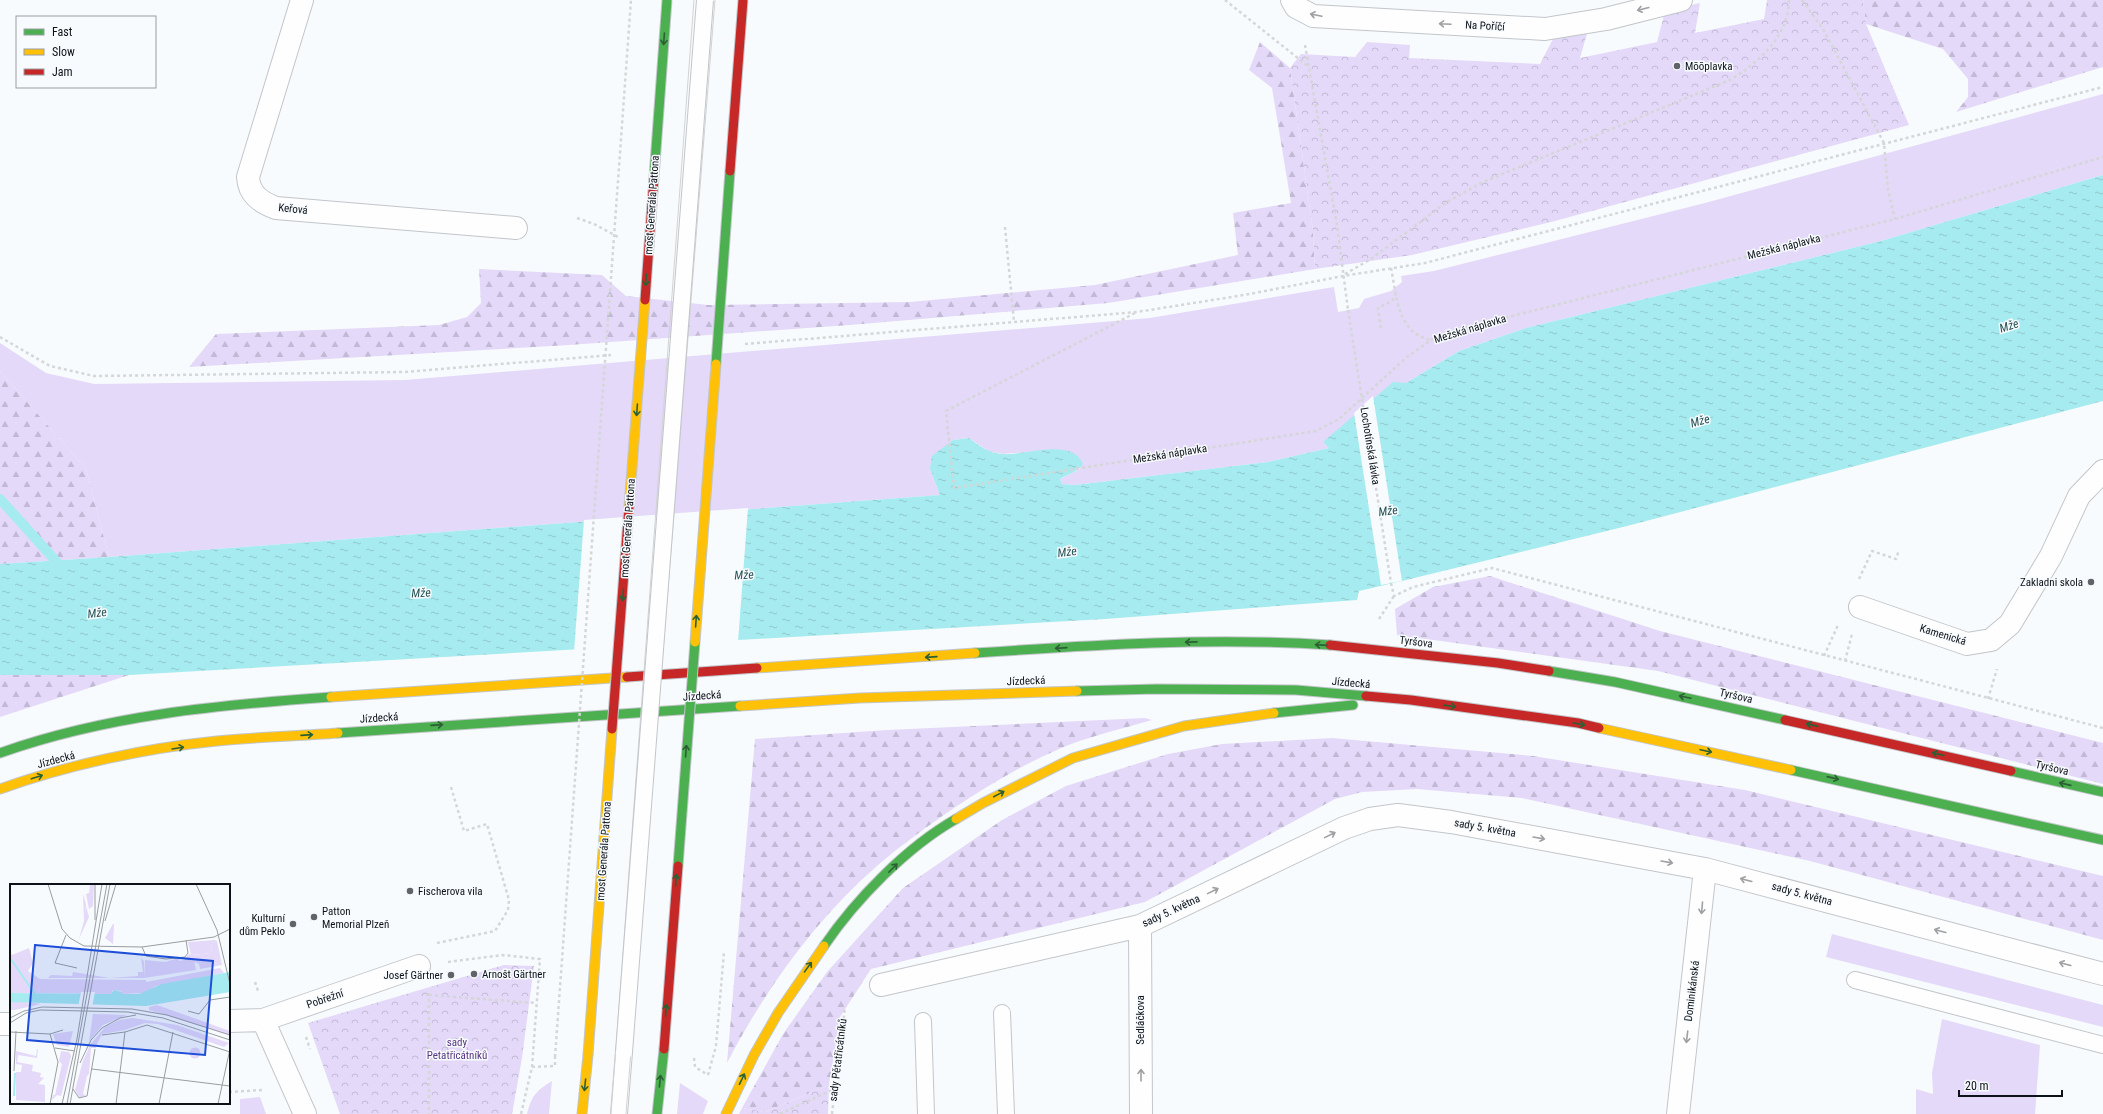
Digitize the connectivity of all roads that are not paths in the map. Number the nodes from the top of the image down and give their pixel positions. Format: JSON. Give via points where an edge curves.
{"nodes":[{"id":1,"x":302,"y":0,"type":"edge"},
{"id":2,"x":667,"y":0,"type":"edge"},
{"id":3,"x":705,"y":0,"type":"edge"},
{"id":4,"x":743,"y":0,"type":"edge"},
{"id":5,"x":1681,"y":0,"type":"edge"},
{"id":6,"x":1294,"y":4,"type":"edge"},
{"id":7,"x":516,"y":228,"type":"dead end"},
{"id":8,"x":2103,"y":471,"type":"edge"},
{"id":9,"x":1860,"y":608,"type":"dead end"},
{"id":10,"x":1411,"y":700,"type":"junction"},
{"id":11,"x":0,"y":753,"type":"edge"},
{"id":12,"x":0,"y":789,"type":"edge"},
{"id":13,"x":2103,"y":792,"type":"edge"},
{"id":14,"x":2103,"y":840,"type":"edge"},
{"id":15,"x":1705,"y":869,"type":"junction"},
{"id":16,"x":1140,"y":926,"type":"junction"},
{"id":17,"x":425,"y":965,"type":"road end"},
{"id":18,"x":2103,"y":974,"type":"edge"},
{"id":19,"x":1855,"y":980,"type":"dead end"},
{"id":20,"x":881,"y":985,"type":"dead end"},
{"id":21,"x":1002,"y":1013,"type":"dead end"},
{"id":22,"x":262,"y":1020,"type":"junction"},
{"id":23,"x":230,"y":1021,"type":"edge"},
{"id":24,"x":923,"y":1021,"type":"dead end"},
{"id":25,"x":2103,"y":1045,"type":"edge"},
{"id":26,"x":305,"y":1114,"type":"edge"},
{"id":27,"x":582,"y":1114,"type":"edge"},
{"id":28,"x":619,"y":1114,"type":"edge"},
{"id":29,"x":657,"y":1114,"type":"edge"},
{"id":30,"x":726,"y":1114,"type":"edge"},
{"id":31,"x":926,"y":1114,"type":"edge"},
{"id":32,"x":1006,"y":1114,"type":"edge"},
{"id":33,"x":1141,"y":1114,"type":"edge"},
{"id":34,"x":1678,"y":1114,"type":"edge"}],
"edges":[{"from":1,"to":7,"type":"street","name":"Keřová","via":[[248,177],[249,186],[255,196],[264,204],[276,208]]},
{"from":2,"to":27,"type":"main road","name":"most Generála Pattona","one_way":true,"bridge":true},
{"from":3,"to":28,"type":"lane","bridge":true},
{"from":29,"to":4,"type":"main road","one_way":true,"bridge":true},
{"from":5,"to":6,"type":"street","name":"Na Poříčí","one_way":true,"via":[[1606,19],[1545,29],[1313,16]]},
{"from":8,"to":9,"type":"street","name":"Kamenická","via":[[2079,496],[2051,556],[2010,624],[1991,640],[1967,644]]},
{"from":12,"to":10,"type":"main road","name":"Jízdecká","one_way":true,"via":[[54,772],[122,757],[216,742],[852,699],[1165,689],[1296,690]]},
{"from":10,"to":14,"type":"main road","one_way":true,"via":[[1578,723]]},
{"from":30,"to":10,"type":"main road","one_way":true,"via":[[754,1055],[778,1013],[832,934],[902,859],[942,827],[996,796],[1073,758],[1184,726],[1282,712]]},
{"from":13,"to":11,"type":"main road","name":"Tyršova","one_way":true,"via":[[1615,682],[1498,663],[1360,647],[1289,642],[1111,644],[249,703],[150,714],[67,731]]},
{"from":16,"to":15,"type":"street","name":"sady 5. května","one_way":true,"via":[[1344,828],[1370,819],[1398,815],[1451,822]]},
{"from":18,"to":15,"type":"street","name":"sady 5. května","one_way":true},
{"from":15,"to":34,"type":"street","name":"Dominikánská","one_way":true},
{"from":16,"to":20,"type":"street","name":"sady 5. května"},
{"from":33,"to":16,"type":"street","name":"Sedláčkova","one_way":true},
{"from":17,"to":22,"type":"street","name":"Pobřežní"},
{"from":19,"to":25,"type":"lane"},
{"from":21,"to":32,"type":"lane"},
{"from":22,"to":23,"type":"street","name":"Pobřežní"},
{"from":22,"to":26,"type":"street"},
{"from":24,"to":31,"type":"lane"}]}
